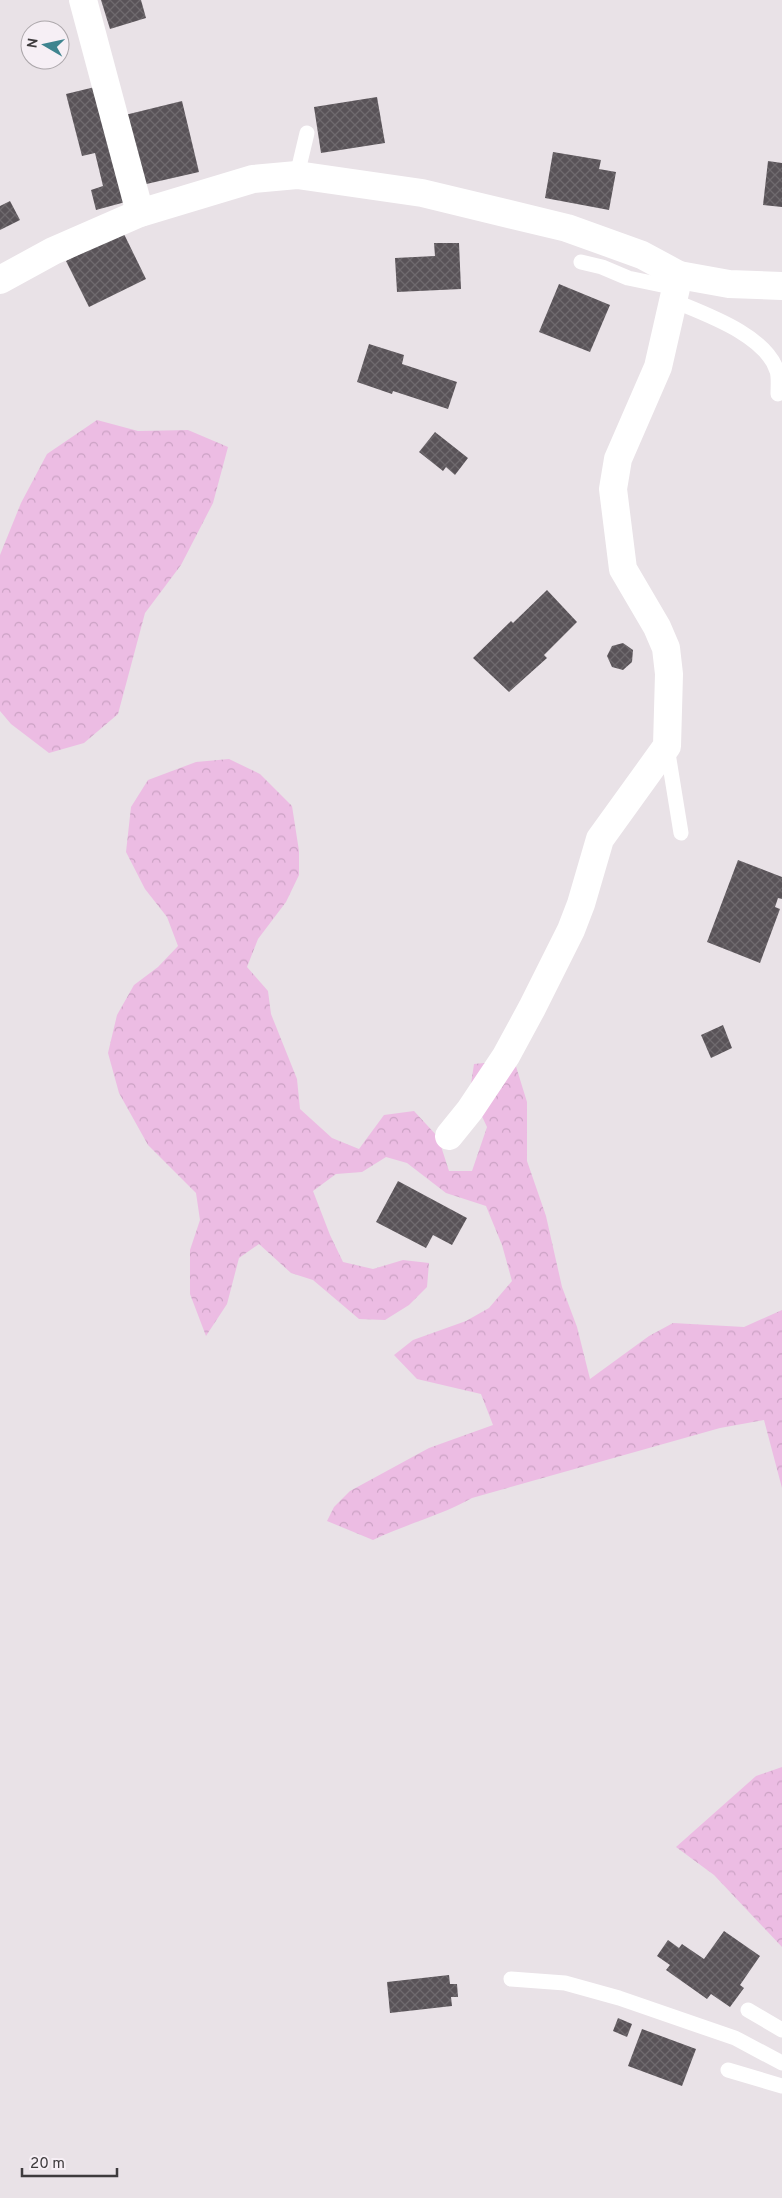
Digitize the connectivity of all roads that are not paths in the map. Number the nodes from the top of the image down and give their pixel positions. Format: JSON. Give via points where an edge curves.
{"nodes":[{"id":1,"x":83,"y":0,"type":"edge"},
{"id":2,"x":307,"y":133,"type":"dead end"},
{"id":3,"x":297,"y":175,"type":"junction"},
{"id":4,"x":140,"y":213,"type":"junction"},
{"id":5,"x":581,"y":262,"type":"dead end"},
{"id":6,"x":0,"y":280,"type":"edge"},
{"id":7,"x":782,"y":286,"type":"edge"},
{"id":8,"x":676,"y":288,"type":"junction"},
{"id":9,"x":778,"y":394,"type":"dead end"},
{"id":10,"x":667,"y":746,"type":"junction"},
{"id":11,"x":681,"y":833,"type":"dead end"},
{"id":12,"x":449,"y":1136,"type":"dead end"},
{"id":13,"x":511,"y":1979,"type":"dead end"},
{"id":14,"x":748,"y":2010,"type":"dead end"},
{"id":15,"x":782,"y":2030,"type":"edge"},
{"id":16,"x":782,"y":2063,"type":"edge"},
{"id":17,"x":728,"y":2070,"type":"dead end"},
{"id":18,"x":782,"y":2086,"type":"edge"}],
"edges":[{"from":1,"to":4,"type":"street"},
{"from":2,"to":3,"type":"lane"},
{"from":3,"to":4,"type":"street","via":[[253,179]]},
{"from":3,"to":8,"type":"street","via":[[422,193],[567,228],[642,255]]},
{"from":4,"to":6,"type":"street","via":[[53,251]]},
{"from":5,"to":8,"type":"lane","via":[[628,278]]},
{"from":7,"to":8,"type":"street","via":[[729,284]]},
{"from":8,"to":9,"type":"lane","via":[[765,350],[777,371]]},
{"from":8,"to":10,"type":"street","via":[[658,367],[618,459],[613,489],[623,569],[666,648],[670,674]]},
{"from":10,"to":11,"type":"lane"},
{"from":10,"to":12,"type":"street","via":[[600,840],[578,912],[532,1008],[506,1056]]},
{"from":13,"to":16,"type":"lane","via":[[565,1983],[619,1998],[735,2038]]},
{"from":14,"to":15,"type":"lane"},
{"from":17,"to":18,"type":"lane"}]}
